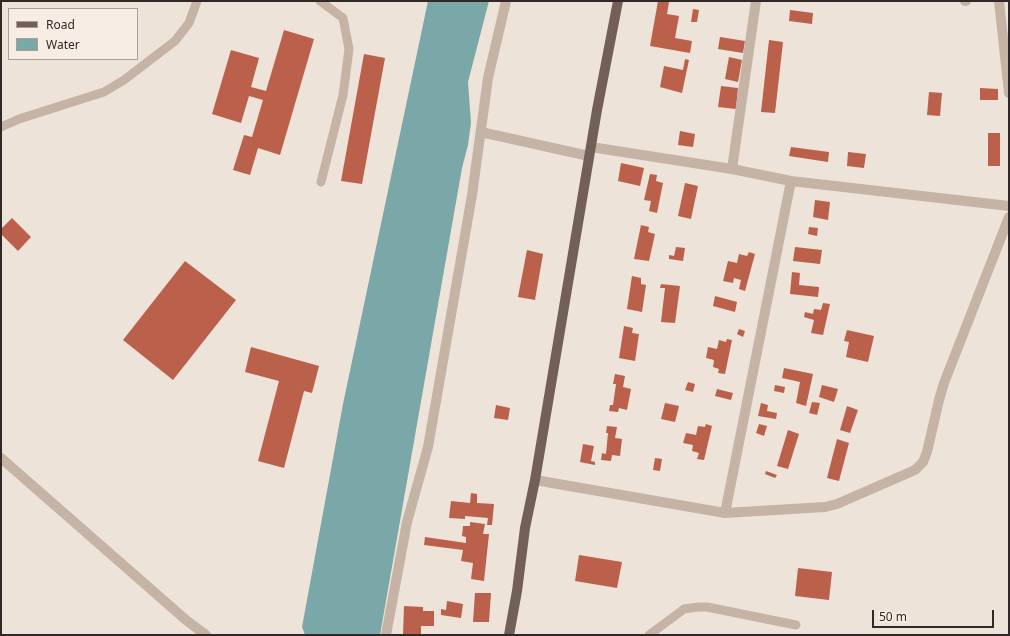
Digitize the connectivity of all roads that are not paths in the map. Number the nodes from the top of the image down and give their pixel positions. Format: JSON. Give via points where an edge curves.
{"nodes":[{"id":1,"x":197,"y":1,"type":"edge"},
{"id":2,"x":320,"y":1,"type":"edge"},
{"id":3,"x":506,"y":1,"type":"edge"},
{"id":4,"x":618,"y":1,"type":"edge"},
{"id":5,"x":756,"y":1,"type":"edge"},
{"id":6,"x":999,"y":1,"type":"edge"},
{"id":7,"x":1009,"y":93,"type":"edge"},
{"id":8,"x":1,"y":127,"type":"edge"},
{"id":9,"x":481,"y":132,"type":"junction"},
{"id":10,"x":590,"y":151,"type":"junction"},
{"id":11,"x":732,"y":169,"type":"junction"},
{"id":12,"x":791,"y":181,"type":"junction"},
{"id":13,"x":321,"y":182,"type":"dead end"},
{"id":14,"x":1009,"y":206,"type":"edge"},
{"id":15,"x":1009,"y":217,"type":"edge"},
{"id":16,"x":1,"y":458,"type":"edge"},
{"id":17,"x":535,"y":480,"type":"junction"},
{"id":18,"x":725,"y":513,"type":"junction"},
{"id":19,"x":796,"y":625,"type":"dead end"},
{"id":20,"x":206,"y":635,"type":"edge"},
{"id":21,"x":386,"y":635,"type":"edge"},
{"id":22,"x":509,"y":635,"type":"edge"},
{"id":23,"x":649,"y":635,"type":"edge"}],
"edges":[{"from":1,"to":8,"type":"lane","via":[[189,23],[175,41],[124,80],[104,92]]},
{"from":2,"to":13,"type":"lane","via":[[343,18],[349,49],[343,95]]},
{"from":3,"to":9,"type":"street","via":[[488,78]]},
{"from":4,"to":10,"type":"main road"},
{"from":5,"to":11,"type":"street"},
{"from":6,"to":7,"type":"street"},
{"from":9,"to":10,"type":"street"},
{"from":9,"to":21,"type":"street","via":[[428,447],[408,522]]},
{"from":10,"to":11,"type":"street"},
{"from":10,"to":17,"type":"main road"},
{"from":11,"to":12,"type":"street"},
{"from":12,"to":14,"type":"street"},
{"from":12,"to":18,"type":"street"},
{"from":15,"to":18,"type":"street","via":[[944,383],[923,462],[915,470],[838,504]]},
{"from":16,"to":20,"type":"street"},
{"from":17,"to":18,"type":"street"},
{"from":17,"to":22,"type":"main road"},
{"from":19,"to":23,"type":"lane","via":[[698,607],[684,609]]}]}
